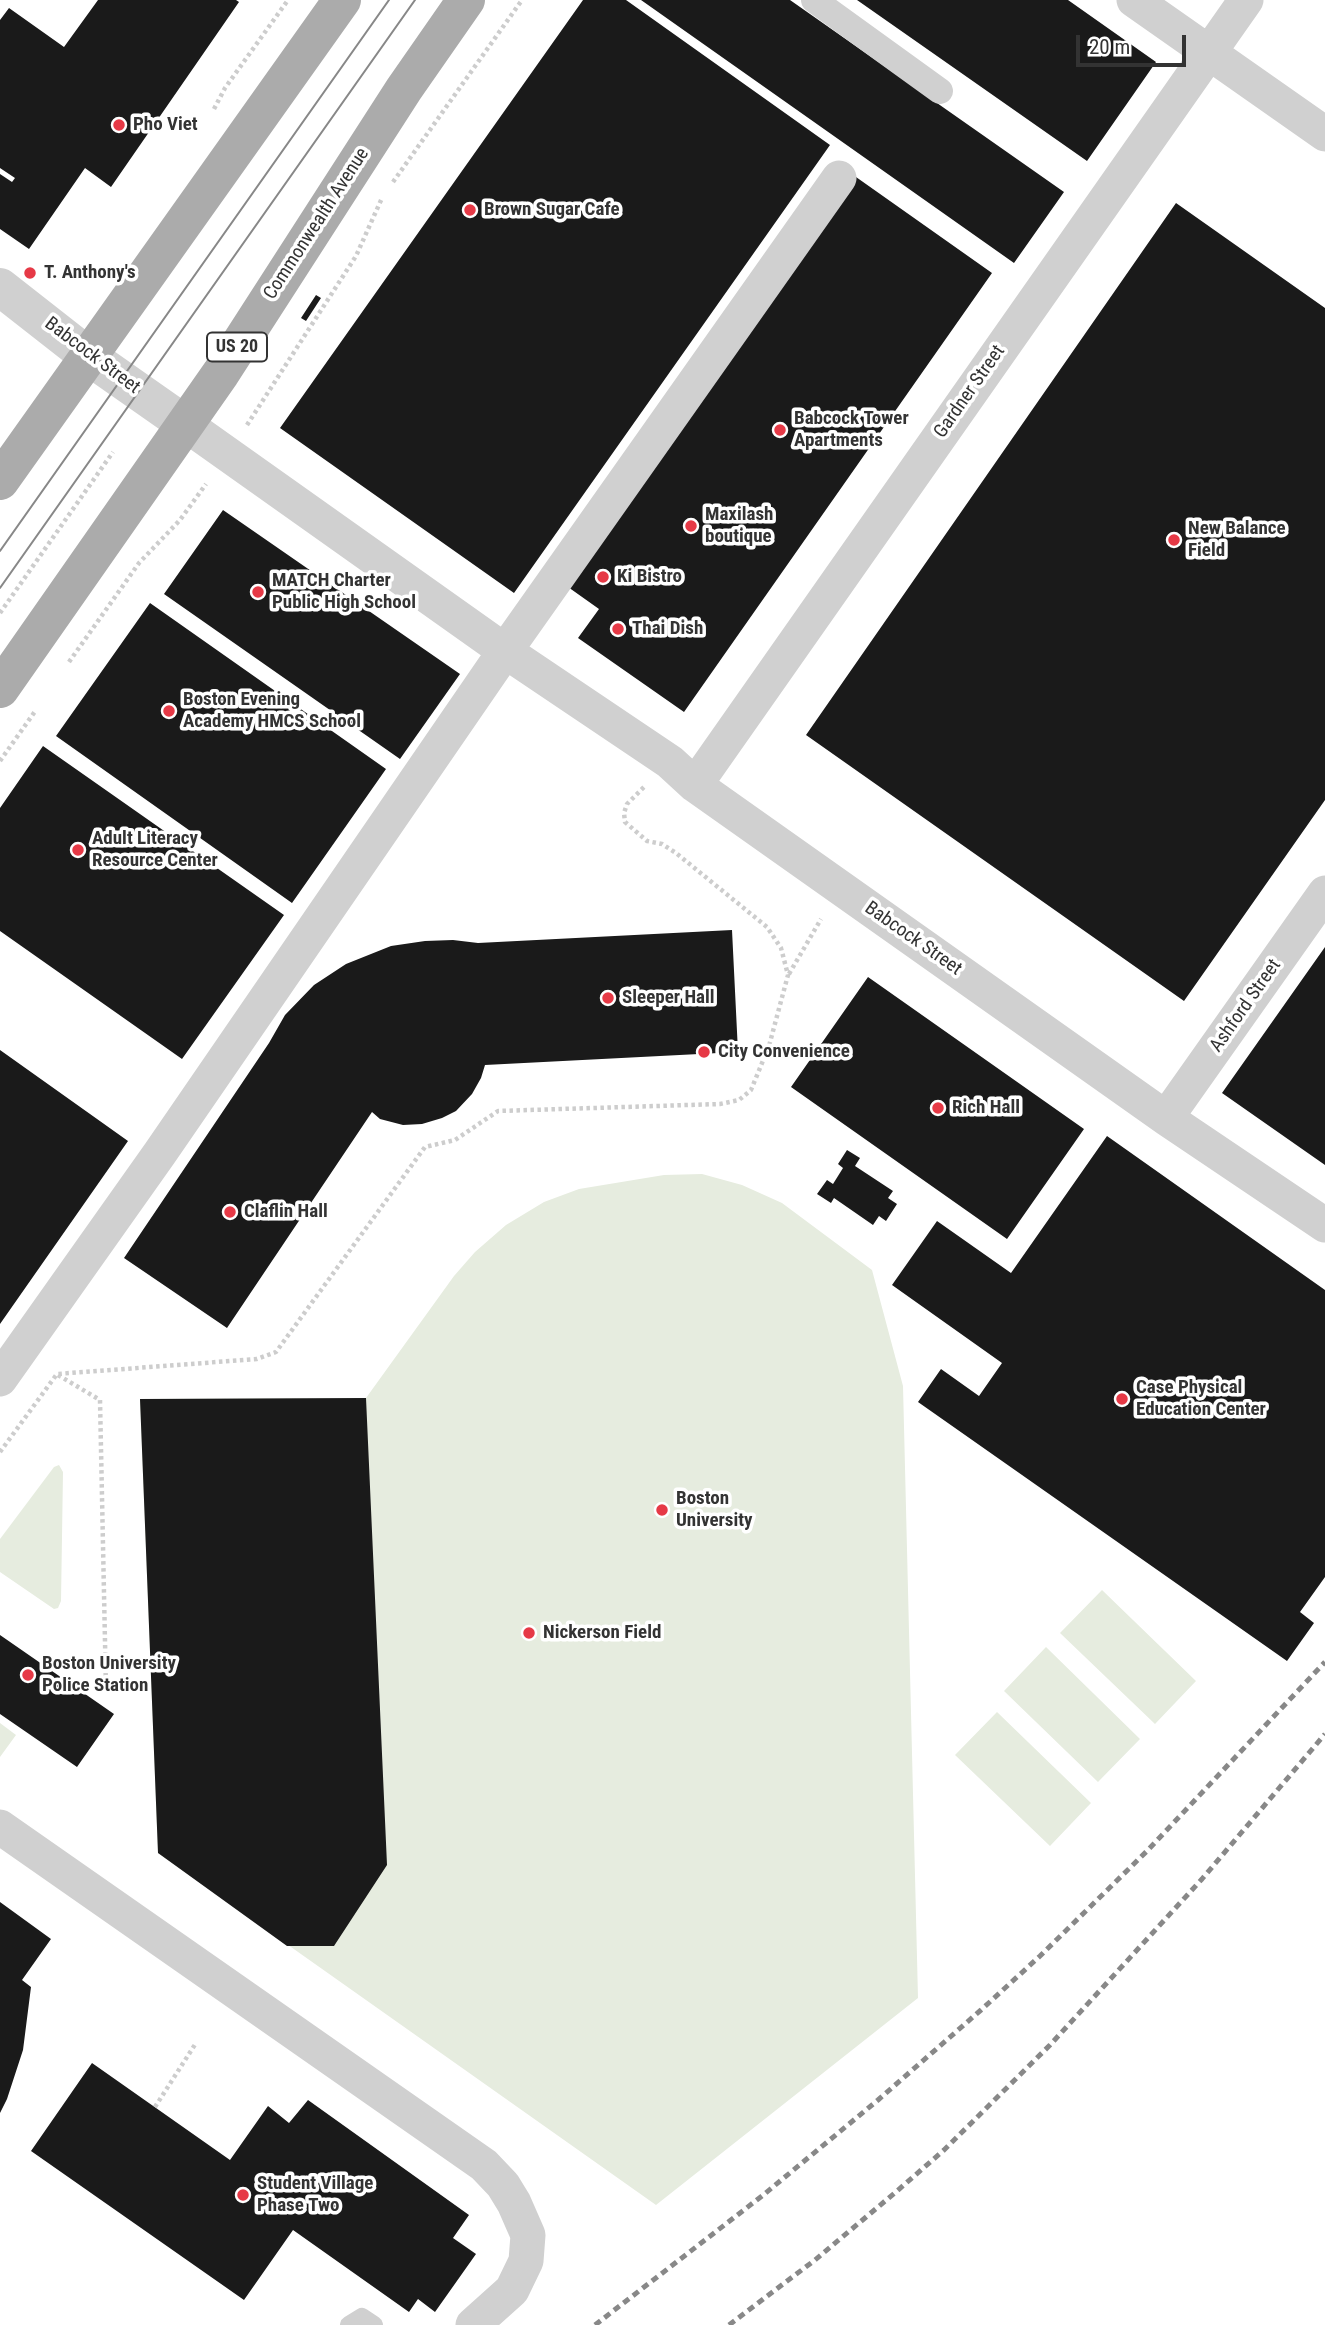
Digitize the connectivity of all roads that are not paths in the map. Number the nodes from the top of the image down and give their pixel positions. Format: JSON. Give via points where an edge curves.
{"nodes":[{"id":1,"x":342,"y":0,"type":"edge"},
{"id":2,"x":466,"y":0,"type":"edge"},
{"id":3,"x":814,"y":0,"type":"edge"},
{"id":4,"x":1134,"y":0,"type":"edge"},
{"id":5,"x":1246,"y":0,"type":"edge"},
{"id":6,"x":1209,"y":53,"type":"junction"},
{"id":7,"x":940,"y":91,"type":"dead end"},
{"id":8,"x":1325,"y":134,"type":"edge"},
{"id":9,"x":839,"y":178,"type":"dead end"},
{"id":10,"x":0,"y":287,"type":"edge"},
{"id":11,"x":88,"y":356,"type":"junction"},
{"id":12,"x":185,"y":424,"type":"junction"},
{"id":13,"x":0,"y":481,"type":"edge"},
{"id":14,"x":505,"y":651,"type":"junction"},
{"id":15,"x":0,"y":689,"type":"edge"},
{"id":16,"x":695,"y":785,"type":"junction"},
{"id":17,"x":1325,"y":893,"type":"edge"},
{"id":18,"x":1166,"y":1118,"type":"junction"},
{"id":19,"x":1325,"y":1225,"type":"edge"},
{"id":20,"x":0,"y":1379,"type":"edge"},
{"id":21,"x":0,"y":1826,"type":"edge"},
{"id":22,"x":349,"y":2325,"type":"edge"},
{"id":23,"x":374,"y":2325,"type":"edge"},
{"id":24,"x":472,"y":2325,"type":"edge"}],
"edges":[{"from":1,"to":11,"type":"main road"},
{"from":2,"to":12,"type":"main road","name":"Commonwealth Avenue","number":"US 20"},
{"from":3,"to":7,"type":"street"},
{"from":4,"to":6,"type":"street"},
{"from":5,"to":6,"type":"street","name":"Gardner Street"},
{"from":6,"to":8,"type":"street"},
{"from":6,"to":16,"type":"street","name":"Gardner Street"},
{"from":9,"to":14,"type":"street"},
{"from":10,"to":11,"type":"street","name":"Babcock Street"},
{"from":11,"to":12,"type":"street","name":"Babcock Street"},
{"from":11,"to":13,"type":"main road"},
{"from":12,"to":14,"type":"street","name":"Babcock Street"},
{"from":12,"to":15,"type":"main road","name":"Commonwealth Avenue","number":"US 20"},
{"from":14,"to":16,"type":"street","name":"Babcock Street","via":[[670,762]]},
{"from":14,"to":20,"type":"street"},
{"from":16,"to":18,"type":"street","name":"Babcock Street"},
{"from":17,"to":18,"type":"street","name":"Ashford Street"},
{"from":18,"to":19,"type":"street","name":"Babcock Street"},
{"from":21,"to":24,"type":"street","via":[[484,2165],[503,2185],[528,2235],[526,2261],[512,2290]]},
{"from":22,"to":23,"type":"lane","via":[[362,2317]]}]}
